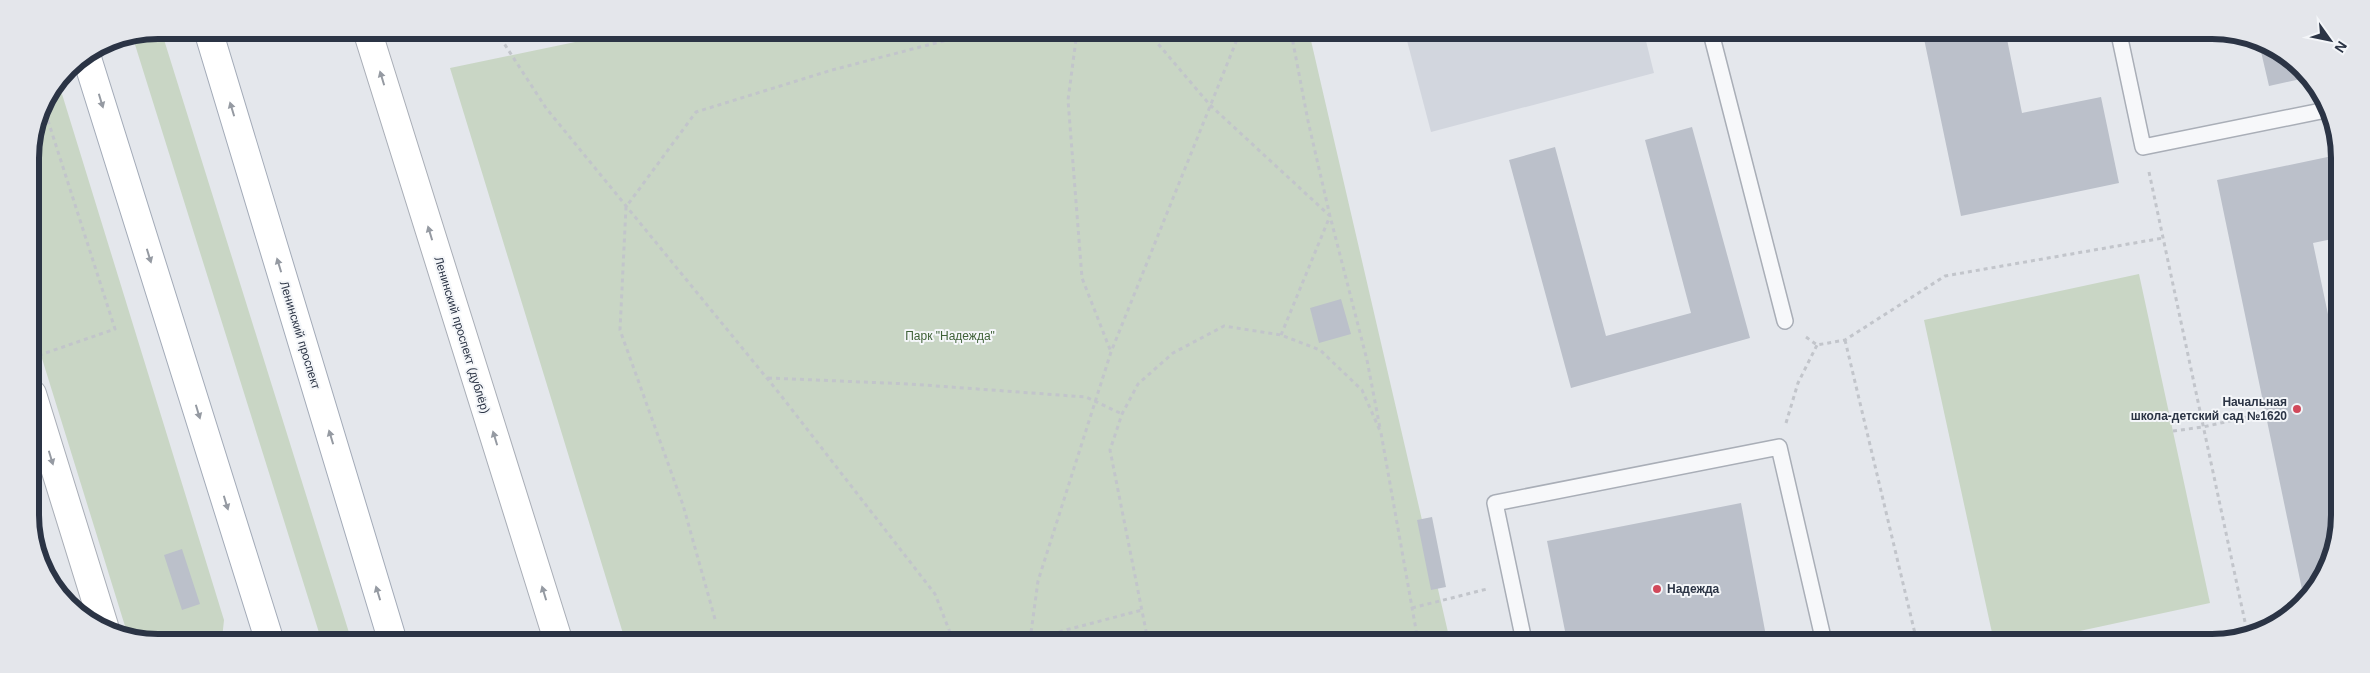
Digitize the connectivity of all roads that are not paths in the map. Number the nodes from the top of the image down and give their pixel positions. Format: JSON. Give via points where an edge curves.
{"nodes":[{"id":1,"x":211,"y":39,"type":"edge"},
{"id":2,"x":370,"y":39,"type":"edge"},
{"id":3,"x":1713,"y":39,"type":"edge"},
{"id":4,"x":2120,"y":39,"type":"edge"},
{"id":5,"x":88,"y":61,"type":"edge"},
{"id":6,"x":2321,"y":111,"type":"edge"},
{"id":7,"x":1785,"y":320,"type":"dead end"},
{"id":8,"x":39,"y":417,"type":"edge"},
{"id":9,"x":102,"y":620,"type":"edge"},
{"id":10,"x":267,"y":634,"type":"edge"},
{"id":11,"x":390,"y":634,"type":"edge"},
{"id":12,"x":556,"y":634,"type":"edge"},
{"id":13,"x":1523,"y":634,"type":"edge"},
{"id":14,"x":1822,"y":634,"type":"edge"}],
"edges":[{"from":11,"to":1,"type":"main road","name":"Ленинский проспект","one_way":true},
{"from":12,"to":2,"type":"main road","name":"Ленинский проспект (дублёр)","one_way":true},
{"from":3,"to":7,"type":"lane"},
{"from":4,"to":6,"type":"lane","via":[[2143,147]]},
{"from":5,"to":10,"type":"main road","one_way":true},
{"from":8,"to":9,"type":"main road","one_way":true},
{"from":13,"to":14,"type":"lane","via":[[1495,503],[1779,447]]}]}
